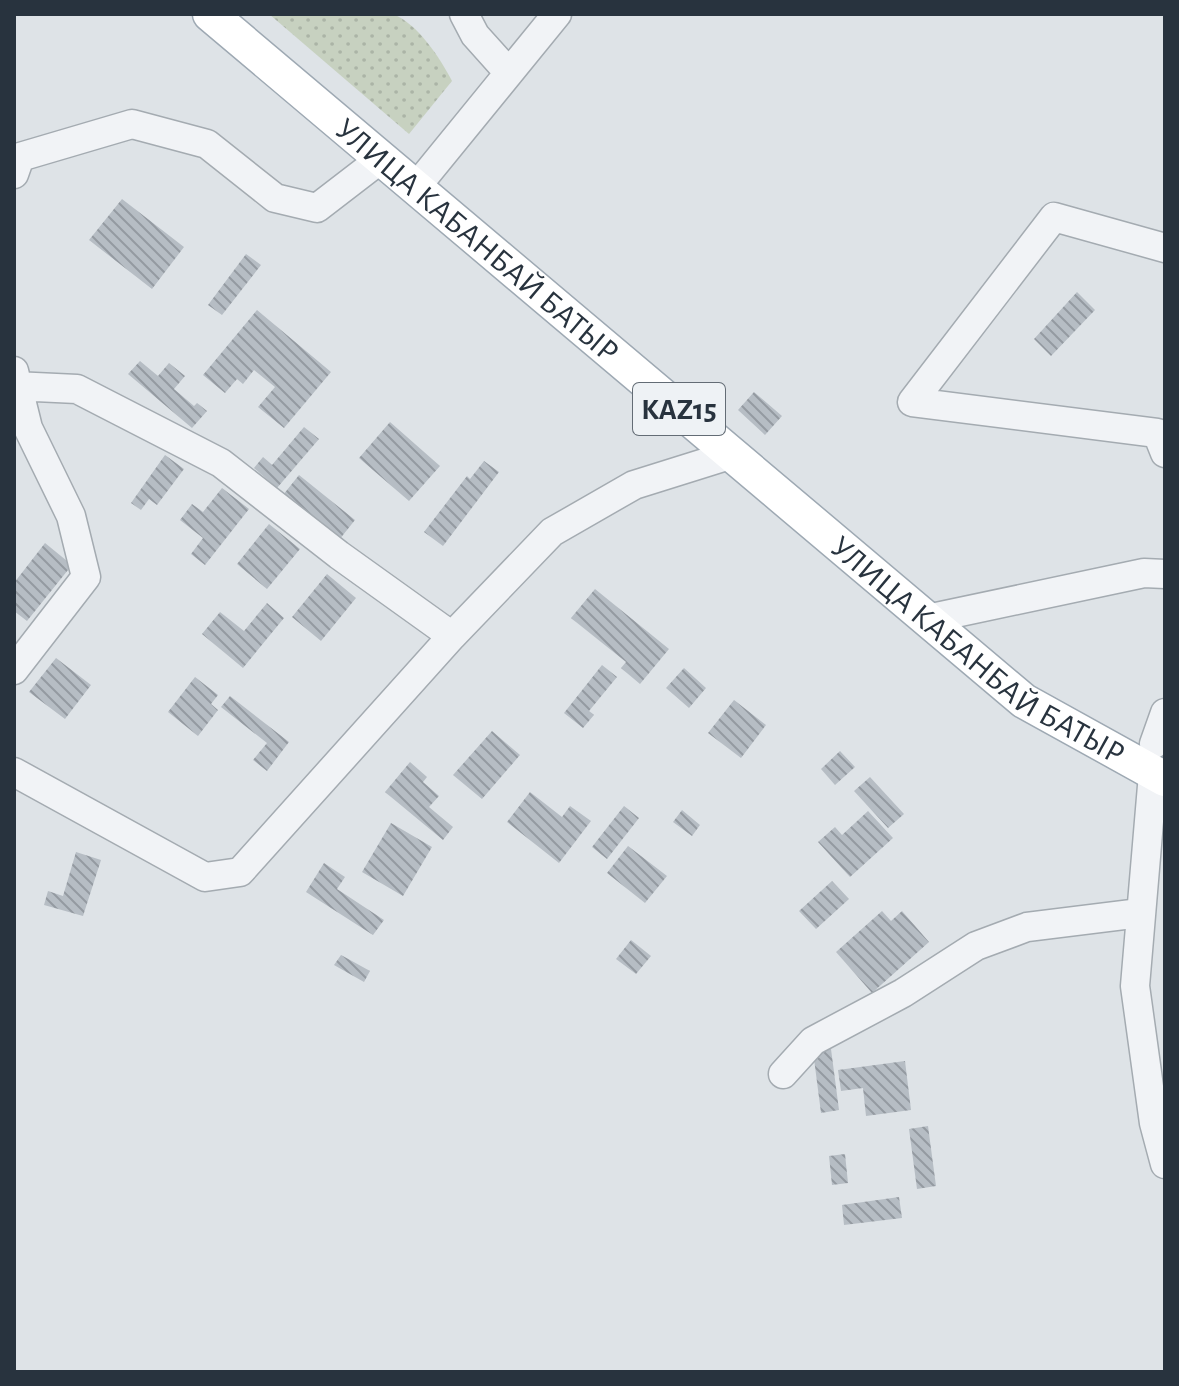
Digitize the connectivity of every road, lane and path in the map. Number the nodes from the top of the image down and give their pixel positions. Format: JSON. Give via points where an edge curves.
{"nodes":[{"id":1,"x":210,"y":14,"type":"edge"},
{"id":2,"x":464,"y":14,"type":"edge"},
{"id":3,"x":557,"y":14,"type":"edge"},
{"id":4,"x":509,"y":73,"type":"junction"},
{"id":5,"x":382,"y":158,"type":"junction"},
{"id":6,"x":14,"y":174,"type":"edge"},
{"id":7,"x":416,"y":187,"type":"junction"},
{"id":8,"x":1165,"y":248,"type":"edge"},
{"id":9,"x":14,"y":381,"type":"edge"},
{"id":10,"x":1165,"y":453,"type":"edge"},
{"id":11,"x":733,"y":454,"type":"junction"},
{"id":12,"x":1165,"y":574,"type":"edge"},
{"id":13,"x":927,"y":619,"type":"junction"},
{"id":14,"x":452,"y":636,"type":"junction"},
{"id":15,"x":14,"y":670,"type":"edge"},
{"id":16,"x":1165,"y":713,"type":"edge"},
{"id":17,"x":1157,"y":766,"type":"edge"},
{"id":18,"x":14,"y":772,"type":"edge"},
{"id":19,"x":1140,"y":913,"type":"junction"},
{"id":20,"x":783,"y":1074,"type":"dead end"},
{"id":21,"x":1165,"y":1164,"type":"edge"}],
"edges":[{"from":1,"to":5,"type":"main road","name":"УЛИЦА КАБАНБАЙ БАТЫР","number":"KAZ15"},
{"from":2,"to":4,"type":"street"},
{"from":3,"to":4,"type":"street"},
{"from":4,"to":7,"type":"street"},
{"from":5,"to":6,"type":"street","via":[[317,208],[275,198],[207,144],[132,124],[20,157]]},
{"from":5,"to":7,"type":"main road","name":"УЛИЦА КАБАНБАЙ БАТЫР","number":"KAZ15"},
{"from":7,"to":11,"type":"main road","name":"УЛИЦА КАБАНБАЙ БАТЫР","number":"KAZ15"},
{"from":8,"to":10,"type":"street","via":[[1054,217],[912,402],[1157,433]]},
{"from":9,"to":14,"type":"street","via":[[77,389],[221,463]]},
{"from":9,"to":15,"type":"street","via":[[28,428],[71,516],[86,577]]},
{"from":11,"to":13,"type":"main road","name":"УЛИЦА КАБАНБАЙ БАТЫР","number":"KAZ15"},
{"from":11,"to":14,"type":"street","via":[[634,485],[552,532]]},
{"from":12,"to":13,"type":"street","via":[[1144,573]]},
{"from":13,"to":17,"type":"main road","name":"УЛИЦА КАБАНБАЙ БАТЫР","number":"KAZ15","via":[[1024,701]]},
{"from":14,"to":18,"type":"street","via":[[240,872],[205,877]]},
{"from":16,"to":17,"type":"street"},
{"from":17,"to":19,"type":"street"},
{"from":19,"to":20,"type":"street","via":[[1027,927],[976,946],[813,1041]]},
{"from":19,"to":21,"type":"street","via":[[1135,986],[1154,1123]]}]}
